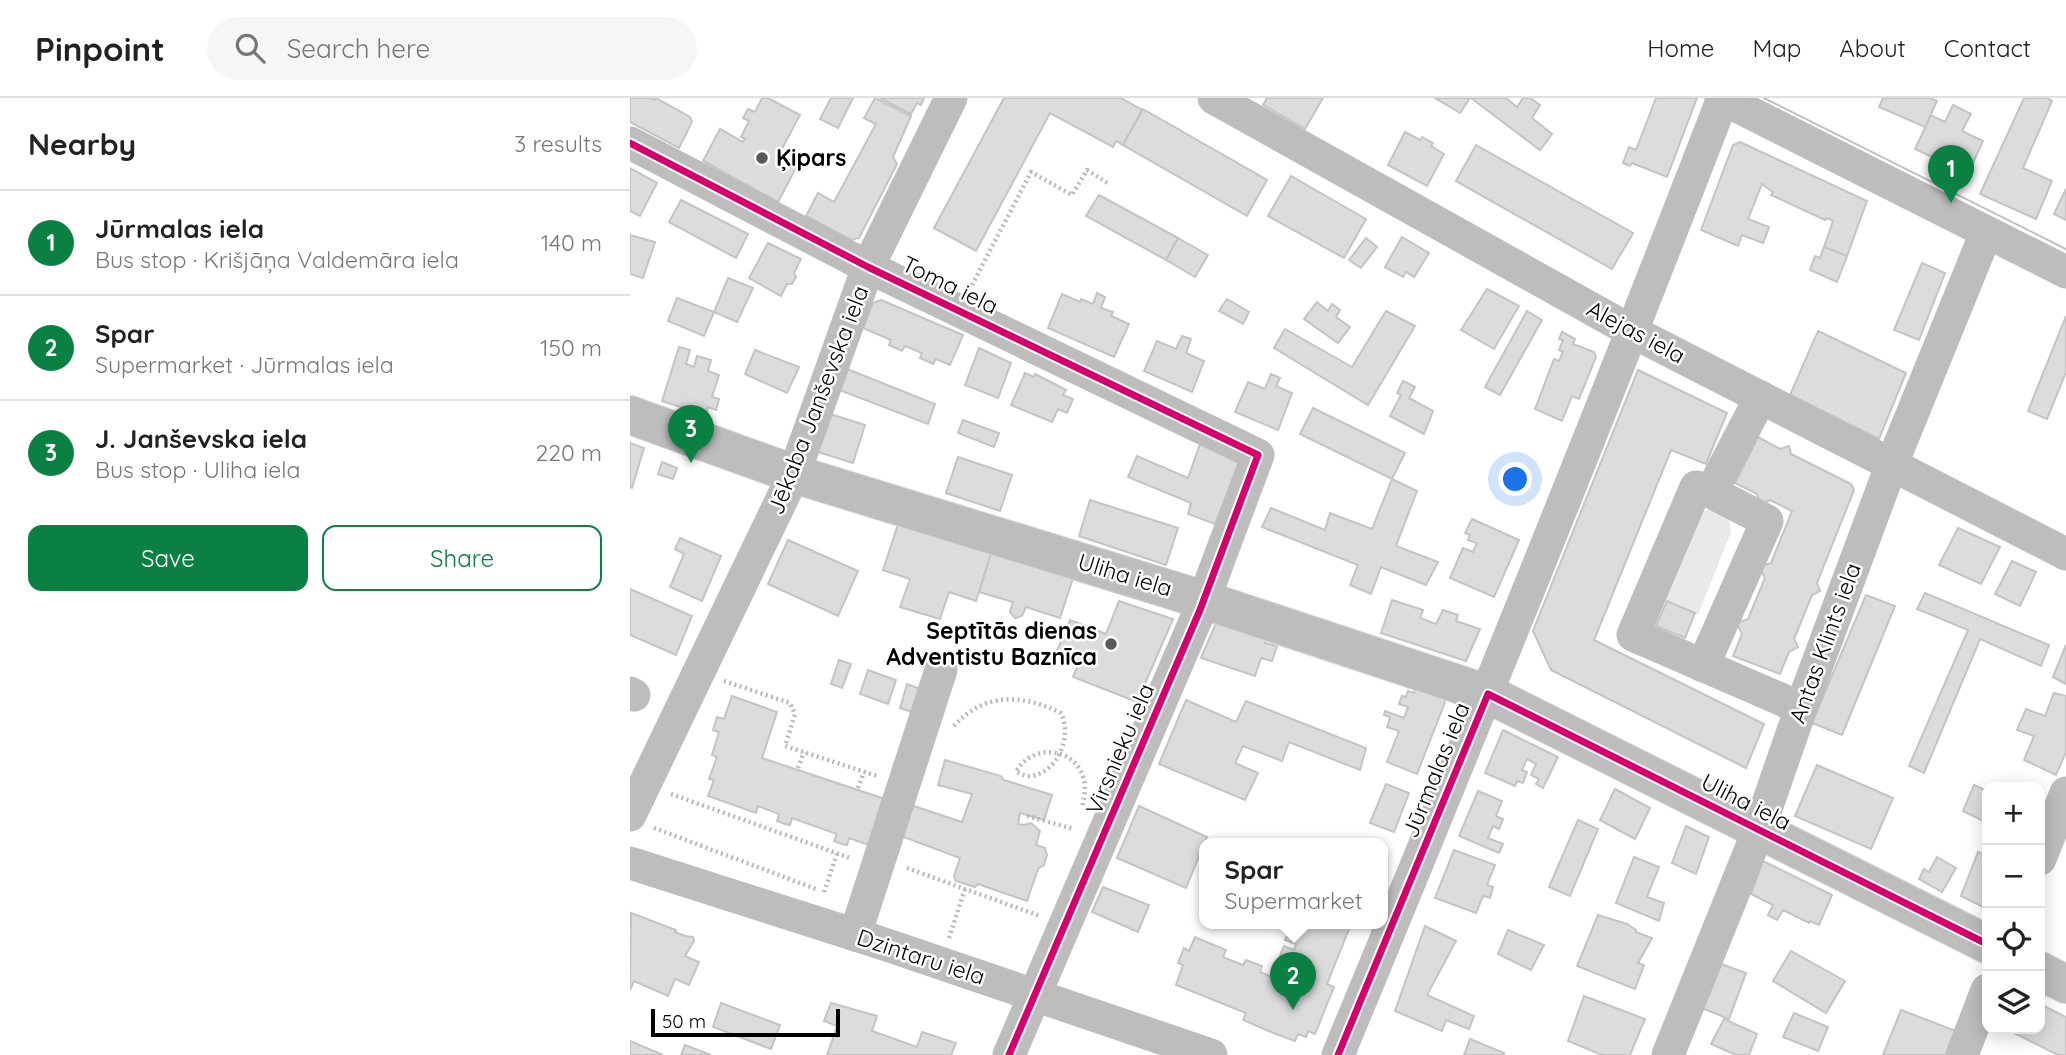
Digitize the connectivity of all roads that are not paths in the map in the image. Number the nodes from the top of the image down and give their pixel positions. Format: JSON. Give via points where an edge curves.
{"nodes":[{"id":1,"x":951,"y":98,"type":"edge"},
{"id":2,"x":1213,"y":98,"type":"edge"},
{"id":3,"x":1722,"y":99,"type":"edge"},
{"id":4,"x":630,"y":143,"type":"edge"},
{"id":5,"x":1986,"y":233,"type":"junction"},
{"id":6,"x":868,"y":267,"type":"junction"},
{"id":7,"x":2066,"y":272,"type":"edge"},
{"id":8,"x":1633,"y":332,"type":"junction"},
{"id":9,"x":1761,"y":397,"type":"junction"},
{"id":10,"x":630,"y":415,"type":"edge"},
{"id":11,"x":1258,"y":455,"type":"joint"},
{"id":12,"x":1891,"y":466,"type":"junction"},
{"id":13,"x":794,"y":474,"type":"junction"},
{"id":14,"x":1711,"y":492,"type":"junction"},
{"id":15,"x":2066,"y":554,"type":"edge"},
{"id":16,"x":1204,"y":600,"type":"junction"},
{"id":17,"x":1703,"y":666,"type":"junction"},
{"id":18,"x":941,"y":670,"type":"dead end"},
{"id":19,"x":1488,"y":694,"type":"junction"},
{"id":20,"x":1801,"y":708,"type":"junction"},
{"id":21,"x":2066,"y":793,"type":"edge"},
{"id":22,"x":630,"y":815,"type":"edge"},
{"id":23,"x":1759,"y":830,"type":"junction"},
{"id":24,"x":2045,"y":846,"type":"edge"},
{"id":25,"x":630,"y":863,"type":"edge"},
{"id":26,"x":855,"y":935,"type":"junction"},
{"id":27,"x":1982,"y":942,"type":"edge"},
{"id":28,"x":2045,"y":974,"type":"edge"},
{"id":29,"x":2066,"y":984,"type":"edge"},
{"id":30,"x":1036,"y":995,"type":"junction"},
{"id":31,"x":1982,"y":1003,"type":"edge"},
{"id":32,"x":1009,"y":1055,"type":"edge"},
{"id":33,"x":1211,"y":1055,"type":"edge"},
{"id":34,"x":1338,"y":1055,"type":"edge"},
{"id":35,"x":1668,"y":1055,"type":"edge"},
{"id":36,"x":1962,"y":1055,"type":"edge"}],
"edges":[{"from":1,"to":6,"type":"street","name":"Jēkaba Janševska iela"},
{"from":2,"to":8,"type":"street","name":"Alejas iela"},
{"from":3,"to":5,"type":"street"},
{"from":3,"to":8,"type":"street","name":"Jūrmalas iela"},
{"from":4,"to":6,"type":"street","name":"Toma iela"},
{"from":5,"to":7,"type":"street"},
{"from":5,"to":12,"type":"street","name":"Antas Klints iela"},
{"from":6,"to":11,"type":"street","name":"Toma iela"},
{"from":6,"to":13,"type":"street","name":"Jēkaba Janševska iela"},
{"from":8,"to":9,"type":"street","name":"Alejas iela"},
{"from":8,"to":19,"type":"street","name":"Jūrmalas iela"},
{"from":9,"to":12,"type":"street","name":"Alejas iela"},
{"from":9,"to":14,"type":"street"},
{"from":10,"to":13,"type":"main road","name":"Uliha iela"},
{"from":11,"to":16,"type":"street","name":"Virsnieku iela"},
{"from":12,"to":15,"type":"street","name":"Alejas iela"},
{"from":12,"to":20,"type":"street","name":"Antas Klints iela"},
{"from":13,"to":16,"type":"main road","name":"Uliha iela"},
{"from":13,"to":22,"type":"street","name":"Jēkaba Janševska iela"},
{"from":14,"to":17,"type":"street","via":[[1767,521]]},
{"from":14,"to":17,"type":"street","via":[[1696,487],[1633,635]]},
{"from":16,"to":19,"type":"main road","name":"Uliha iela"},
{"from":16,"to":30,"type":"street","name":"Virsnieku iela"},
{"from":17,"to":20,"type":"street"},
{"from":18,"to":26,"type":"street","via":[[904,784],[892,868]]},
{"from":19,"to":23,"type":"main road","name":"Uliha iela"},
{"from":19,"to":34,"type":"street","name":"Jūrmalas iela"},
{"from":20,"to":23,"type":"street","name":"Antas Klints iela"},
{"from":21,"to":24,"type":"street"},
{"from":23,"to":27,"type":"main road","name":"Uliha iela"},
{"from":23,"to":35,"type":"street","name":"Antas Klints iela"},
{"from":25,"to":26,"type":"street","name":"Dzintaru iela"},
{"from":26,"to":30,"type":"street","name":"Dzintaru iela"},
{"from":28,"to":29,"type":"main road"},
{"from":30,"to":32,"type":"street","name":"Virsnieku iela"},
{"from":30,"to":33,"type":"street","name":"Dzintaru iela"},
{"from":31,"to":36,"type":"street"}]}
